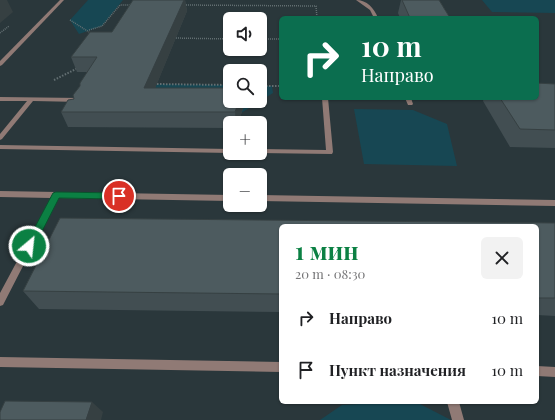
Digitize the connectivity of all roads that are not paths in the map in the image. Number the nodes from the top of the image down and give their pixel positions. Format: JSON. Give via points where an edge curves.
{"nodes":[{"id":1,"x":62,"y":0,"type":"edge"},
{"id":2,"x":358,"y":0,"type":"edge"},
{"id":3,"x":375,"y":16,"type":"edge"},
{"id":4,"x":0,"y":64,"type":"edge"},
{"id":5,"x":0,"y":99,"type":"edge"},
{"id":6,"x":32,"y":100,"type":"junction"},
{"id":7,"x":325,"y":100,"type":"edge"},
{"id":8,"x":78,"y":107,"type":"edge"},
{"id":9,"x":0,"y":138,"type":"edge"},
{"id":10,"x":0,"y":147,"type":"edge"},
{"id":11,"x":223,"y":151,"type":"edge"},
{"id":12,"x":267,"y":151,"type":"edge"},
{"id":13,"x":0,"y":194,"type":"edge"},
{"id":14,"x":56,"y":195,"type":"junction"},
{"id":15,"x":223,"y":198,"type":"edge"},
{"id":16,"x":267,"y":198,"type":"edge"},
{"id":17,"x":555,"y":203,"type":"edge"},
{"id":18,"x":0,"y":302,"type":"edge"},
{"id":19,"x":0,"y":362,"type":"edge"},
{"id":20,"x":279,"y":367,"type":"edge"},
{"id":21,"x":539,"y":371,"type":"edge"},
{"id":22,"x":555,"y":372,"type":"edge"},
{"id":23,"x":454,"y":404,"type":"edge"},
{"id":24,"x":458,"y":420,"type":"edge"}],
"edges":[{"from":1,"to":4,"type":"street"},
{"from":2,"to":3,"type":"street","via":[[372,9]]},
{"from":5,"to":6,"type":"street"},
{"from":6,"to":8,"type":"street","via":[[82,100]]},
{"from":6,"to":9,"type":"street"},
{"from":7,"to":12,"type":"street","via":[[330,152]]},
{"from":10,"to":11,"type":"street"},
{"from":13,"to":14,"type":"street"},
{"from":14,"to":15,"type":"street"},
{"from":14,"to":18,"type":"street"},
{"from":16,"to":17,"type":"street"},
{"from":19,"to":20,"type":"street"},
{"from":21,"to":22,"type":"street"},
{"from":23,"to":24,"type":"street"}]}
